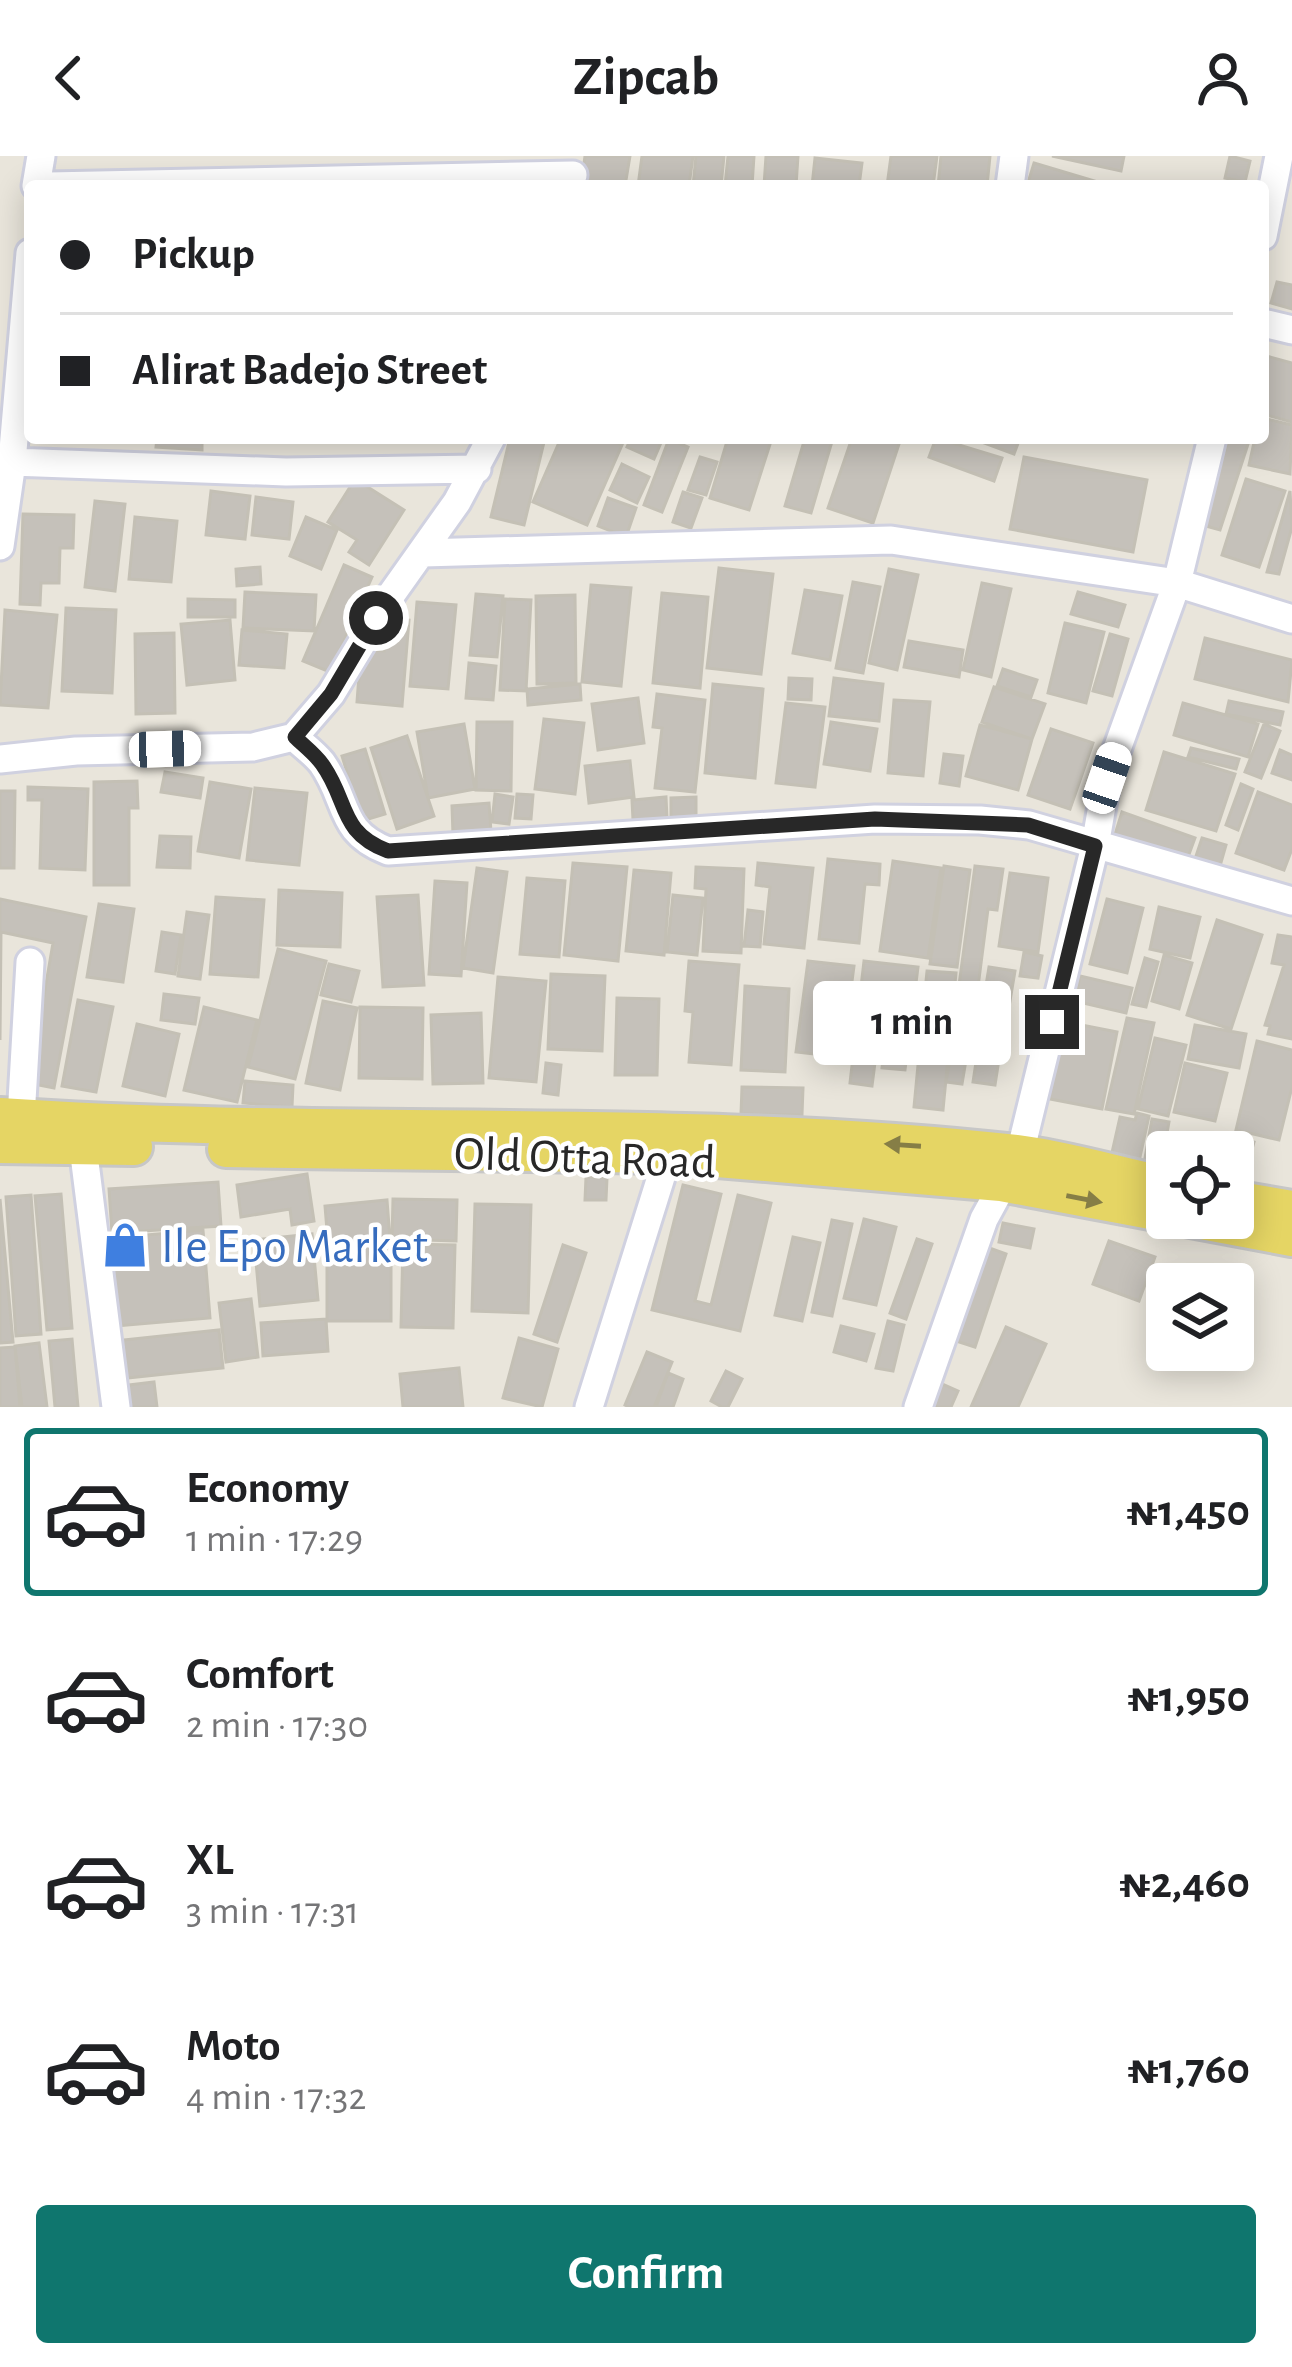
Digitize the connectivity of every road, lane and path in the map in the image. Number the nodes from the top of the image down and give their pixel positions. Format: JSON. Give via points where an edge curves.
{"nodes":[{"id":1,"x":1279,"y":156,"type":"edge"},
{"id":2,"x":574,"y":172,"type":"edge"},
{"id":3,"x":274,"y":180,"type":"edge"},
{"id":4,"x":1269,"y":206,"type":"edge"},
{"id":5,"x":24,"y":327,"type":"edge"},
{"id":6,"x":488,"y":444,"type":"edge"},
{"id":7,"x":1211,"y":444,"type":"edge"},
{"id":8,"x":13,"y":462,"type":"junction"},
{"id":9,"x":477,"y":469,"type":"junction"},
{"id":10,"x":0,"y":546,"type":"edge"},
{"id":11,"x":422,"y":553,"type":"junction"},
{"id":12,"x":1177,"y":583,"type":"junction"},
{"id":13,"x":1292,"y":619,"type":"edge"},
{"id":14,"x":295,"y":737,"type":"junction"},
{"id":15,"x":0,"y":759,"type":"edge"},
{"id":16,"x":1095,"y":846,"type":"junction"},
{"id":17,"x":1292,"y":901,"type":"edge"},
{"id":18,"x":30,"y":962,"type":"dead end"},
{"id":19,"x":7,"y":1126,"type":"edge"},
{"id":20,"x":673,"y":1142,"type":"junction"},
{"id":21,"x":83,"y":1147,"type":"junction"},
{"id":22,"x":1010,"y":1168,"type":"junction"},
{"id":23,"x":1146,"y":1183,"type":"edge"},
{"id":24,"x":1254,"y":1203,"type":"edge"},
{"id":25,"x":1146,"y":1208,"type":"edge"},
{"id":26,"x":1292,"y":1210,"type":"edge"},
{"id":27,"x":1254,"y":1231,"type":"edge"},
{"id":28,"x":1292,"y":1238,"type":"edge"},
{"id":29,"x":116,"y":1407,"type":"edge"},
{"id":30,"x":589,"y":1407,"type":"edge"},
{"id":31,"x":918,"y":1407,"type":"edge"}],
"edges":[{"from":1,"to":4,"type":"street"},
{"from":2,"to":3,"type":"street"},
{"from":5,"to":8,"type":"street"},
{"from":6,"to":9,"type":"street"},
{"from":7,"to":12,"type":"street"},
{"from":8,"to":9,"type":"street"},
{"from":8,"to":10,"type":"street"},
{"from":9,"to":11,"type":"street"},
{"from":11,"to":12,"type":"street","via":[[853,538]]},
{"from":11,"to":14,"type":"street"},
{"from":12,"to":13,"type":"street"},
{"from":12,"to":16,"type":"street","via":[[1107,778]]},
{"from":14,"to":15,"type":"street"},
{"from":14,"to":16,"type":"street","via":[[322,763],[363,842],[388,851],[875,819],[1028,825]]},
{"from":16,"to":17,"type":"street"},
{"from":16,"to":22,"type":"street"},
{"from":18,"to":19,"type":"street"},
{"from":19,"to":20,"type":"main road"},
{"from":19,"to":21,"type":"main road","name":"Old Otta Road"},
{"from":20,"to":21,"type":"main road","name":"Old Otta Road"},
{"from":20,"to":22,"type":"main road","name":"Old Otta Road"},
{"from":20,"to":30,"type":"street"},
{"from":21,"to":29,"type":"street"},
{"from":22,"to":23,"type":"main road","name":"Old Otta Road"},
{"from":22,"to":25,"type":"main road","name":"Old Otta Road","one_way":true},
{"from":22,"to":31,"type":"street"},
{"from":24,"to":26,"type":"main road"},
{"from":27,"to":28,"type":"main road"}]}
